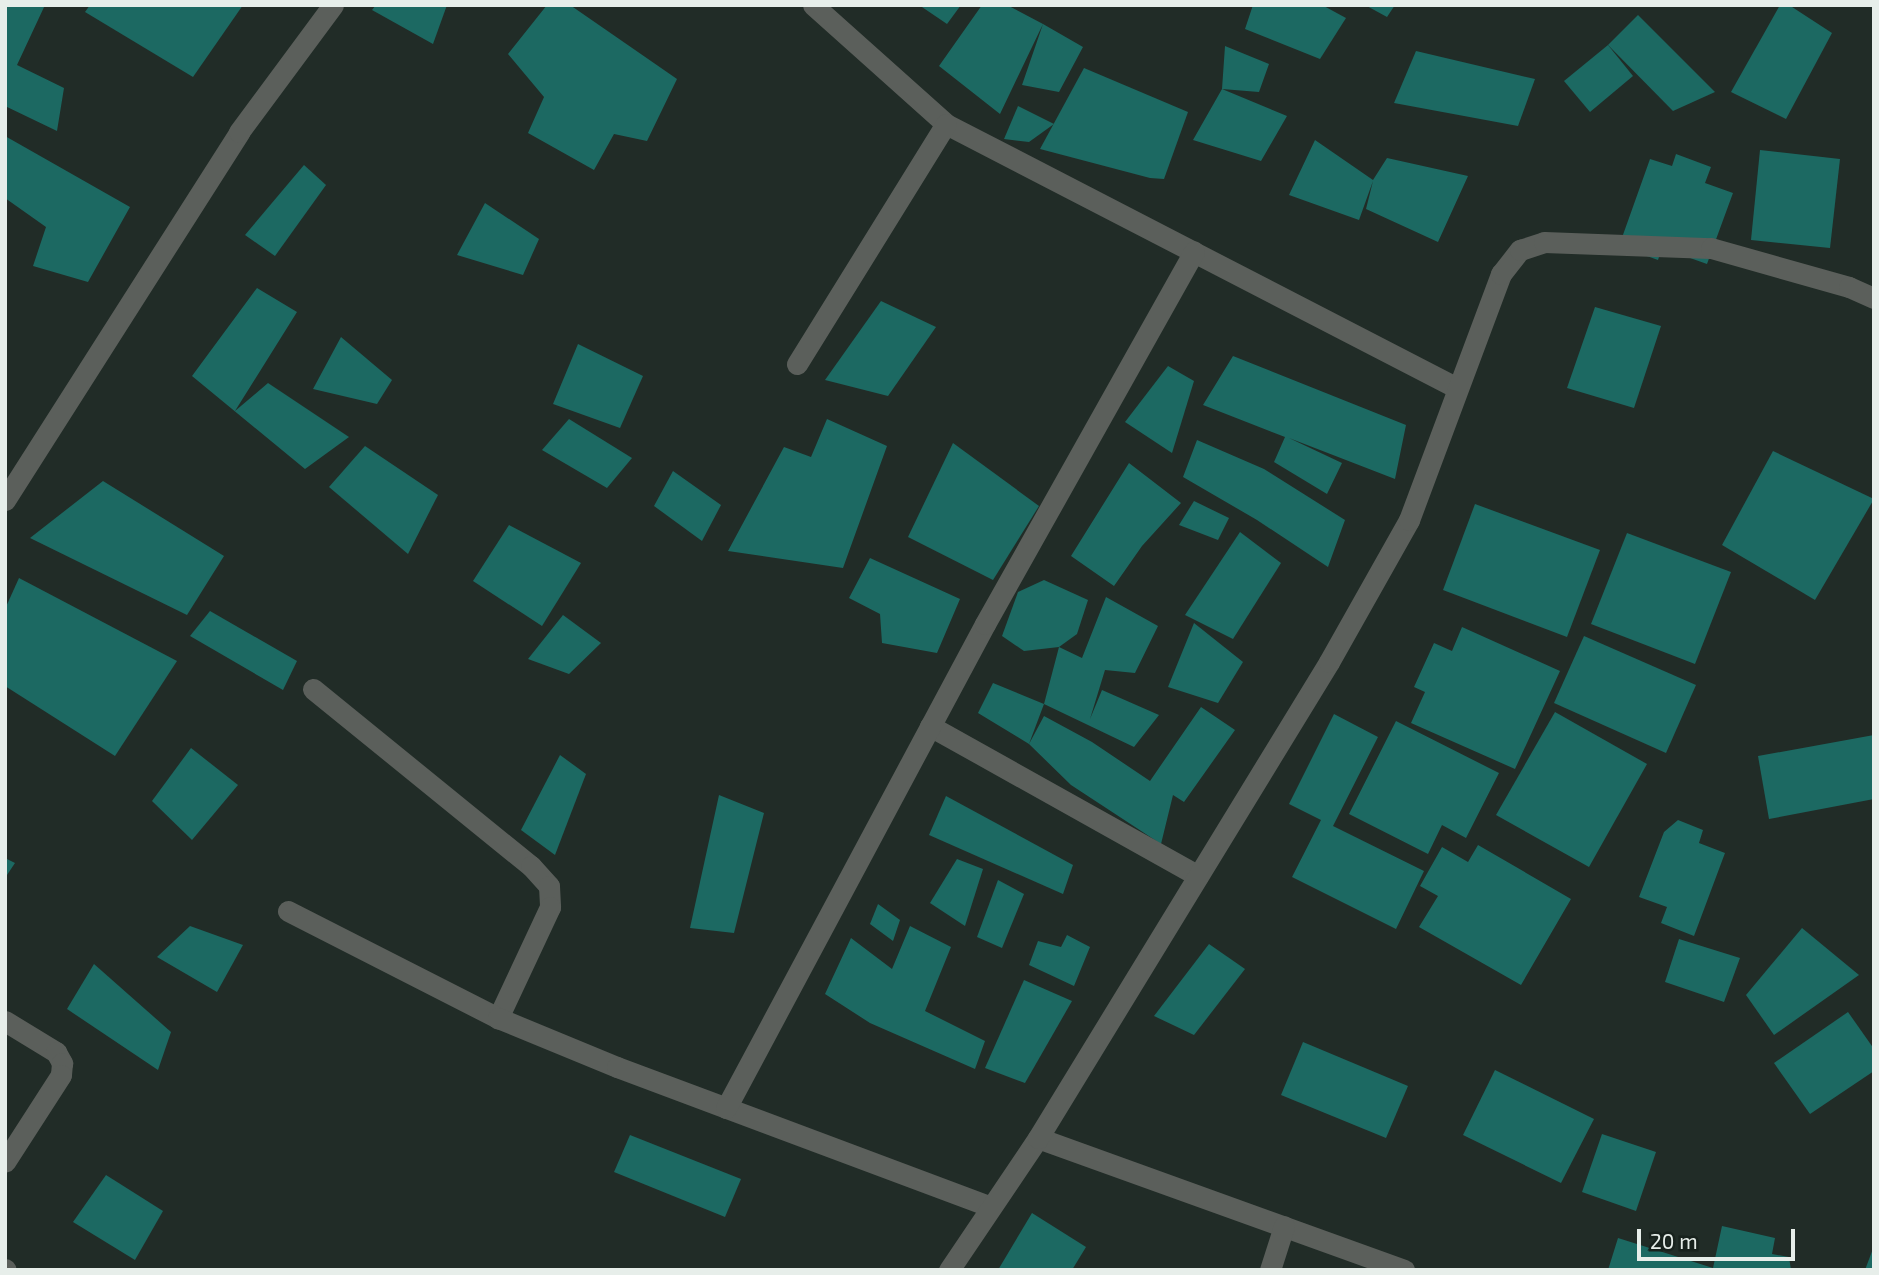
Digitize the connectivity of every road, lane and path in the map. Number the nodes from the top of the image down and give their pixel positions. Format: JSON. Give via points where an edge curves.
{"nodes":[{"id":1,"x":332,"y":5,"type":"edge"},
{"id":2,"x":813,"y":5,"type":"edge"},
{"id":3,"x":946,"y":124,"type":"junction"},
{"id":4,"x":1194,"y":252,"type":"junction"},
{"id":5,"x":1874,"y":298,"type":"edge"},
{"id":6,"x":797,"y":364,"type":"dead end"},
{"id":7,"x":1457,"y":388,"type":"junction"},
{"id":8,"x":5,"y":500,"type":"edge"},
{"id":9,"x":313,"y":689,"type":"dead end"},
{"id":10,"x":930,"y":726,"type":"junction"},
{"id":11,"x":1198,"y":876,"type":"junction"},
{"id":12,"x":288,"y":911,"type":"dead end"},
{"id":13,"x":498,"y":1018,"type":"junction"},
{"id":14,"x":5,"y":1021,"type":"edge"},
{"id":15,"x":726,"y":1108,"type":"junction"},
{"id":16,"x":1038,"y":1138,"type":"junction"},
{"id":17,"x":5,"y":1162,"type":"edge"},
{"id":18,"x":991,"y":1208,"type":"junction"},
{"id":19,"x":1284,"y":1226,"type":"junction"},
{"id":20,"x":948,"y":1270,"type":"edge"},
{"id":21,"x":1270,"y":1270,"type":"edge"},
{"id":22,"x":1404,"y":1270,"type":"edge"}],
"edges":[{"from":1,"to":8,"type":"street","via":[[239,132]]},
{"from":2,"to":3,"type":"street"},
{"from":3,"to":4,"type":"street"},
{"from":3,"to":6,"type":"street"},
{"from":4,"to":7,"type":"street"},
{"from":4,"to":10,"type":"street"},
{"from":5,"to":7,"type":"street","via":[[1711,248],[1544,242],[1520,250],[1501,274]]},
{"from":7,"to":11,"type":"street","via":[[1409,520],[1329,662]]},
{"from":9,"to":13,"type":"street","via":[[550,886],[550,907]]},
{"from":10,"to":11,"type":"street"},
{"from":10,"to":15,"type":"street"},
{"from":11,"to":16,"type":"street"},
{"from":12,"to":13,"type":"street"},
{"from":13,"to":15,"type":"street"},
{"from":14,"to":17,"type":"street","via":[[55,1052],[62,1063],[61,1075]]},
{"from":15,"to":18,"type":"street"},
{"from":16,"to":18,"type":"street"},
{"from":16,"to":19,"type":"street"},
{"from":18,"to":20,"type":"street"},
{"from":19,"to":21,"type":"street"},
{"from":19,"to":22,"type":"street"}]}
